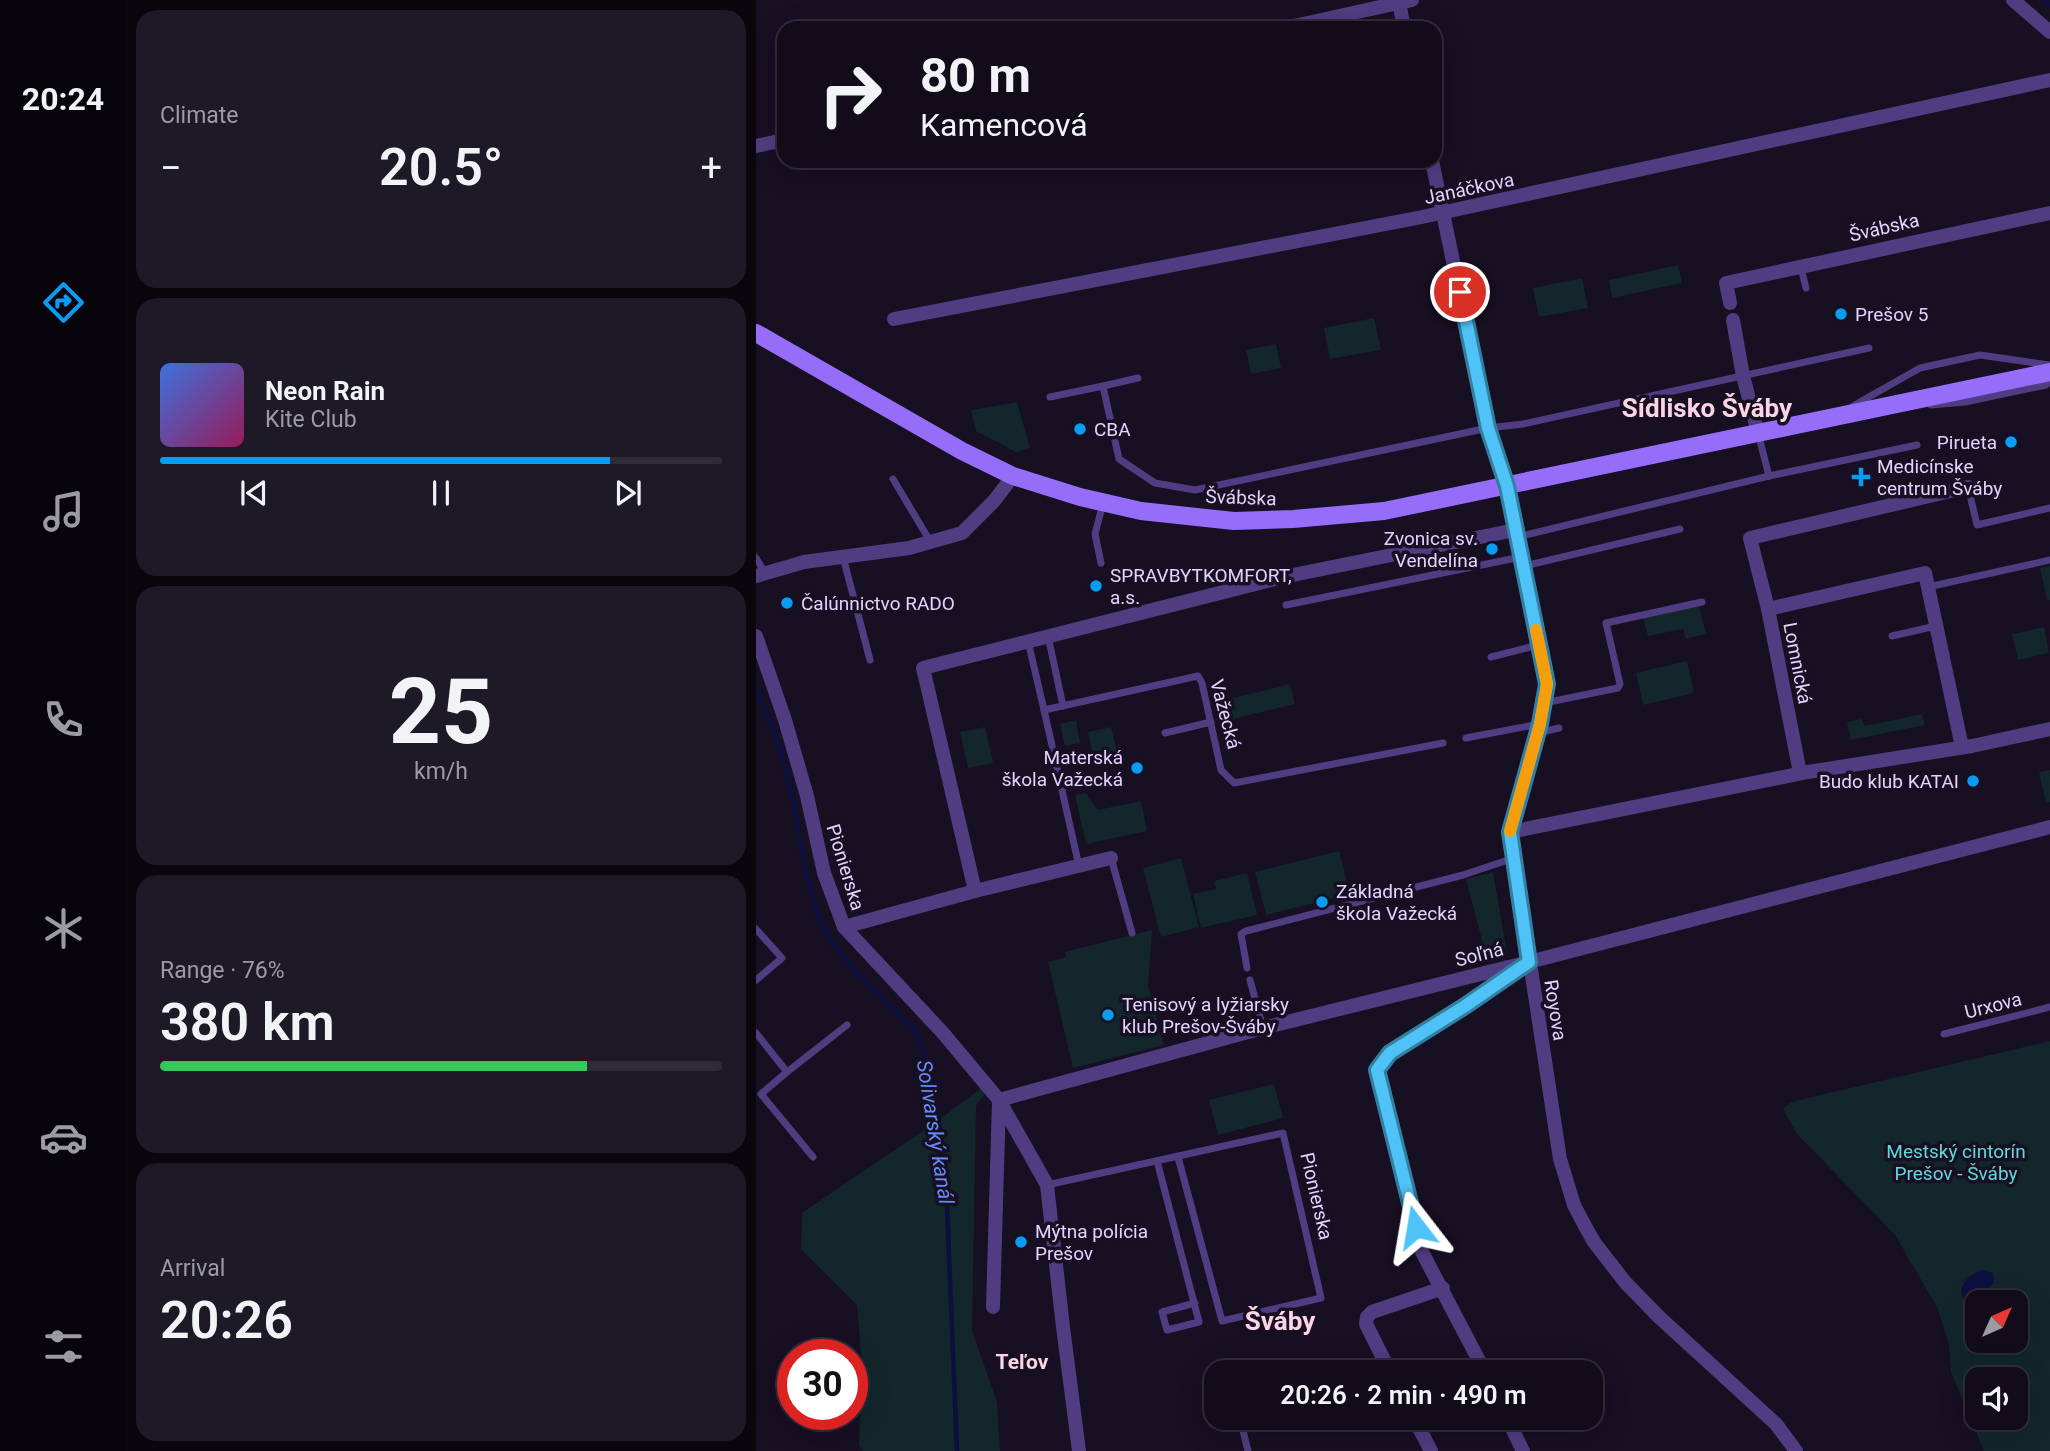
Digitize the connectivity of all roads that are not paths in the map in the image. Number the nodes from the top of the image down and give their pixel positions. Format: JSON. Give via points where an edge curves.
{"nodes":[{"id":1,"x":2013,"y":0,"type":"edge"},
{"id":2,"x":1405,"y":1,"type":"edge"},
{"id":3,"x":1316,"y":21,"type":"edge"},
{"id":4,"x":1404,"y":21,"type":"edge"},
{"id":5,"x":2050,"y":33,"type":"edge"},
{"id":6,"x":2050,"y":80,"type":"edge"},
{"id":7,"x":777,"y":142,"type":"edge"},
{"id":8,"x":756,"y":146,"type":"edge"},
{"id":9,"x":1433,"y":168,"type":"edge"},
{"id":10,"x":1443,"y":213,"type":"junction"},
{"id":11,"x":2050,"y":213,"type":"edge"},
{"id":12,"x":1801,"y":267,"type":"junction"},
{"id":13,"x":1806,"y":288,"type":"dead end"},
{"id":14,"x":1730,"y":303,"type":"dead end"},
{"id":15,"x":894,"y":319,"type":"dead end"},
{"id":16,"x":1733,"y":320,"type":"dead end"},
{"id":17,"x":756,"y":333,"type":"edge"},
{"id":18,"x":1869,"y":348,"type":"dead end"},
{"id":19,"x":2050,"y":365,"type":"edge"},
{"id":20,"x":2050,"y":372,"type":"edge"},
{"id":21,"x":1744,"y":376,"type":"junction"},
{"id":22,"x":1138,"y":378,"type":"dead end"},
{"id":23,"x":2050,"y":382,"type":"edge"},
{"id":24,"x":1103,"y":386,"type":"junction"},
{"id":25,"x":1050,"y":397,"type":"dead end"},
{"id":26,"x":1867,"y":410,"type":"junction"},
{"id":27,"x":1837,"y":416,"type":"junction"},
{"id":28,"x":1110,"y":418,"type":"dead end"},
{"id":29,"x":1488,"y":428,"type":"junction"},
{"id":30,"x":1758,"y":433,"type":"junction"},
{"id":31,"x":1115,"y":441,"type":"dead end"},
{"id":32,"x":1917,"y":445,"type":"dead end"},
{"id":33,"x":1013,"y":475,"type":"junction"},
{"id":34,"x":1769,"y":476,"type":"junction"},
{"id":35,"x":893,"y":479,"type":"dead end"},
{"id":36,"x":1507,"y":486,"type":"junction"},
{"id":37,"x":1968,"y":487,"type":"joint"},
{"id":38,"x":1103,"y":503,"type":"junction"},
{"id":39,"x":2050,"y":508,"type":"edge"},
{"id":40,"x":1680,"y":529,"type":"dead end"},
{"id":41,"x":1516,"y":534,"type":"junction"},
{"id":42,"x":930,"y":542,"type":"junction"},
{"id":43,"x":842,"y":557,"type":"junction"},
{"id":44,"x":756,"y":558,"type":"edge"},
{"id":45,"x":2050,"y":560,"type":"edge"},
{"id":46,"x":1522,"y":562,"type":"junction"},
{"id":47,"x":1101,"y":563,"type":"dead end"},
{"id":48,"x":761,"y":574,"type":"edge"},
{"id":49,"x":1928,"y":587,"type":"junction"},
{"id":50,"x":1702,"y":602,"type":"dead end"},
{"id":51,"x":1286,"y":604,"type":"dead end"},
{"id":52,"x":1768,"y":610,"type":"junction"},
{"id":53,"x":1936,"y":626,"type":"junction"},
{"id":54,"x":756,"y":636,"type":"edge"},
{"id":55,"x":1048,"y":636,"type":"junction"},
{"id":56,"x":1892,"y":636,"type":"dead end"},
{"id":57,"x":1028,"y":641,"type":"junction"},
{"id":58,"x":1539,"y":645,"type":"junction"},
{"id":59,"x":1491,"y":657,"type":"dead end"},
{"id":60,"x":870,"y":660,"type":"dead end"},
{"id":61,"x":1544,"y":703,"type":"junction"},
{"id":62,"x":1063,"y":706,"type":"junction"},
{"id":63,"x":1044,"y":710,"type":"junction"},
{"id":64,"x":1211,"y":722,"type":"junction"},
{"id":65,"x":1539,"y":728,"type":"junction"},
{"id":66,"x":1559,"y":728,"type":"dead end"},
{"id":67,"x":2050,"y":729,"type":"edge"},
{"id":68,"x":1165,"y":733,"type":"dead end"},
{"id":69,"x":1466,"y":738,"type":"dead end"},
{"id":70,"x":1443,"y":743,"type":"dead end"},
{"id":71,"x":1962,"y":747,"type":"junction"},
{"id":72,"x":1800,"y":774,"type":"junction"},
{"id":73,"x":2050,"y":827,"type":"edge"},
{"id":74,"x":1510,"y":832,"type":"junction"},
{"id":75,"x":1111,"y":858,"type":"joint"},
{"id":76,"x":1514,"y":858,"type":"junction"},
{"id":77,"x":1079,"y":866,"type":"junction"},
{"id":78,"x":975,"y":891,"type":"junction"},
{"id":79,"x":844,"y":927,"type":"junction"},
{"id":80,"x":756,"y":929,"type":"edge"},
{"id":81,"x":1132,"y":933,"type":"dead end"},
{"id":82,"x":1529,"y":962,"type":"junction"},
{"id":83,"x":1247,"y":968,"type":"dead end"},
{"id":84,"x":1459,"y":979,"type":"junction"},
{"id":85,"x":756,"y":980,"type":"edge"},
{"id":86,"x":1250,"y":980,"type":"dead end"},
{"id":87,"x":1465,"y":1006,"type":"junction"},
{"id":88,"x":2050,"y":1007,"type":"edge"},
{"id":89,"x":847,"y":1025,"type":"dead end"},
{"id":90,"x":1263,"y":1028,"type":"junction"},
{"id":91,"x":756,"y":1033,"type":"edge"},
{"id":92,"x":1944,"y":1034,"type":"dead end"},
{"id":93,"x":787,"y":1072,"type":"junction"},
{"id":94,"x":999,"y":1100,"type":"junction"},
{"id":95,"x":813,"y":1157,"type":"dead end"},
{"id":96,"x":1178,"y":1157,"type":"junction"},
{"id":97,"x":1157,"y":1161,"type":"junction"},
{"id":98,"x":1047,"y":1185,"type":"junction"},
{"id":99,"x":1443,"y":1288,"type":"junction"},
{"id":100,"x":1195,"y":1303,"type":"junction"},
{"id":101,"x":993,"y":1307,"type":"dead end"},
{"id":102,"x":1384,"y":1360,"type":"edge"},
{"id":103,"x":1479,"y":1360,"type":"edge"},
{"id":104,"x":1243,"y":1430,"type":"edge"},
{"id":105,"x":1420,"y":1430,"type":"edge"},
{"id":106,"x":1513,"y":1430,"type":"edge"},
{"id":107,"x":1079,"y":1451,"type":"edge"},
{"id":108,"x":1248,"y":1451,"type":"edge"},
{"id":109,"x":1431,"y":1451,"type":"edge"},
{"id":110,"x":1523,"y":1451,"type":"edge"},
{"id":111,"x":1796,"y":1451,"type":"edge"}],
"edges":[{"from":1,"to":5,"type":"street"},
{"from":2,"to":3,"type":"street"},
{"from":2,"to":4,"type":"street"},
{"from":6,"to":10,"type":"street","name":"Janáčkova"},
{"from":7,"to":8,"type":"street"},
{"from":9,"to":10,"type":"street","name":"Royova"},
{"from":10,"to":15,"type":"street","name":"Janáčkova"},
{"from":10,"to":29,"type":"street","name":"Royova"},
{"from":11,"to":12,"type":"street","name":"Švábska"},
{"from":12,"to":13,"type":"lane"},
{"from":12,"to":14,"type":"street","name":"Švábska","via":[[1726,283]]},
{"from":16,"to":21,"type":"street"},
{"from":17,"to":33,"type":"street","name":"Švábska","via":[[962,452]]},
{"from":18,"to":21,"type":"lane","name":"Švábska"},
{"from":19,"to":27,"type":"lane","via":[[1980,355],[1920,368]]},
{"from":20,"to":26,"type":"street","name":"Švábska"},
{"from":21,"to":29,"type":"lane","name":"Švábska"},
{"from":21,"to":30,"type":"street"},
{"from":22,"to":24,"type":"lane"},
{"from":23,"to":26,"type":"lane","via":[[1965,402]]},
{"from":24,"to":25,"type":"lane"},
{"from":24,"to":28,"type":"lane"},
{"from":26,"to":27,"type":"street","name":"Švábska"},
{"from":27,"to":30,"type":"street","name":"Švábska"},
{"from":29,"to":31,"type":"lane","name":"Švábska","via":[[1195,490],[1155,483],[1119,459]]},
{"from":29,"to":36,"type":"street","name":"Royova"},
{"from":30,"to":34,"type":"lane"},
{"from":30,"to":36,"type":"street","name":"Švábska"},
{"from":32,"to":34,"type":"lane"},
{"from":33,"to":38,"type":"street","name":"Švábska"},
{"from":33,"to":42,"type":"street","via":[[962,533]]},
{"from":34,"to":41,"type":"lane"},
{"from":35,"to":42,"type":"lane"},
{"from":36,"to":38,"type":"street","name":"Švábska","via":[[1384,511],[1293,520],[1216,519]]},
{"from":36,"to":41,"type":"street","name":"Royova"},
{"from":37,"to":39,"type":"lane","via":[[1977,525]]},
{"from":37,"to":52,"type":"street","via":[[1750,538]]},
{"from":38,"to":47,"type":"lane","via":[[1095,534]]},
{"from":40,"to":46,"type":"lane"},
{"from":41,"to":46,"type":"street","name":"Royova"},
{"from":41,"to":55,"type":"street","via":[[1283,577]]},
{"from":42,"to":43,"type":"street"},
{"from":43,"to":48,"type":"street"},
{"from":43,"to":60,"type":"lane"},
{"from":44,"to":48,"type":"lane"},
{"from":45,"to":49,"type":"lane"},
{"from":46,"to":51,"type":"lane"},
{"from":46,"to":58,"type":"street","name":"Royova"},
{"from":49,"to":52,"type":"street","name":"Lomnická","via":[[1924,573]]},
{"from":49,"to":53,"type":"street"},
{"from":50,"to":61,"type":"lane","via":[[1606,623],[1618,688]]},
{"from":52,"to":72,"type":"street","name":"Lomnická"},
{"from":53,"to":56,"type":"lane"},
{"from":53,"to":71,"type":"street"},
{"from":54,"to":79,"type":"street","name":"Pionierska","via":[[807,796],[824,873]]},
{"from":55,"to":57,"type":"street"},
{"from":55,"to":62,"type":"lane"},
{"from":57,"to":63,"type":"lane"},
{"from":57,"to":78,"type":"street","via":[[923,668]]},
{"from":58,"to":59,"type":"lane"},
{"from":58,"to":61,"type":"street","name":"Royova","via":[[1547,684]]},
{"from":61,"to":65,"type":"street","name":"Royova"},
{"from":62,"to":63,"type":"lane","name":"Važecká"},
{"from":62,"to":64,"type":"lane","name":"Važecká","via":[[1198,676]]},
{"from":63,"to":77,"type":"lane"},
{"from":64,"to":68,"type":"lane"},
{"from":64,"to":70,"type":"lane","name":"Važecká","via":[[1221,770],[1234,783]]},
{"from":65,"to":66,"type":"lane"},
{"from":65,"to":69,"type":"lane"},
{"from":65,"to":74,"type":"street","name":"Royova"},
{"from":67,"to":71,"type":"street"},
{"from":71,"to":72,"type":"street"},
{"from":72,"to":74,"type":"street"},
{"from":73,"to":82,"type":"street","name":"Soľná"},
{"from":74,"to":76,"type":"street","name":"Royova"},
{"from":75,"to":77,"type":"street"},
{"from":75,"to":81,"type":"lane"},
{"from":76,"to":82,"type":"street","name":"Royova"},
{"from":76,"to":83,"type":"lane","via":[[1246,931],[1241,934]]},
{"from":77,"to":78,"type":"street"},
{"from":78,"to":79,"type":"street"},
{"from":79,"to":94,"type":"street","name":"Pionierska"},
{"from":80,"to":85,"type":"lane","via":[[782,958]]},
{"from":82,"to":84,"type":"street","name":"Soľná"},
{"from":82,"to":87,"type":"street"},
{"from":82,"to":111,"type":"street","name":"Royova","via":[[1560,1159],[1584,1226],[1625,1282],[1776,1424]]},
{"from":84,"to":87,"type":"street"},
{"from":84,"to":90,"type":"street","name":"Soľná"},
{"from":86,"to":90,"type":"lane"},
{"from":87,"to":99,"type":"street","via":[[1390,1053],[1377,1070],[1422,1252]]},
{"from":88,"to":92,"type":"lane","name":"Urxova"},
{"from":89,"to":93,"type":"lane"},
{"from":90,"to":94,"type":"street","name":"Soľná"},
{"from":91,"to":93,"type":"lane"},
{"from":93,"to":95,"type":"lane","via":[[761,1094]]},
{"from":94,"to":98,"type":"street","name":"Pionierska"},
{"from":94,"to":101,"type":"street"},
{"from":96,"to":96,"type":"lane","name":"Pionierska","via":[[1283,1133],[1321,1298],[1222,1321]]},
{"from":96,"to":97,"type":"lane","name":"Pionierska"},
{"from":97,"to":98,"type":"lane","name":"Pionierska"},
{"from":97,"to":100,"type":"lane"},
{"from":98,"to":107,"type":"street","name":"Pionierska"},
{"from":99,"to":102,"type":"street","via":[[1367,1317],[1366,1324]]},
{"from":99,"to":103,"type":"street"},
{"from":100,"to":100,"type":"lane","via":[[1199,1322],[1167,1330],[1162,1312]]},
{"from":104,"to":108,"type":"lane"},
{"from":105,"to":109,"type":"street"},
{"from":106,"to":110,"type":"street"}]}
